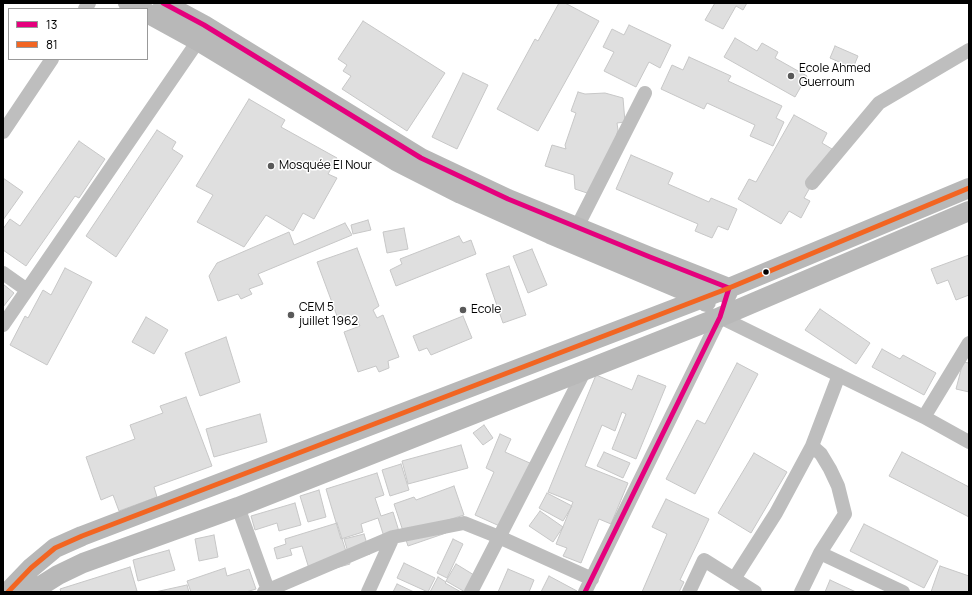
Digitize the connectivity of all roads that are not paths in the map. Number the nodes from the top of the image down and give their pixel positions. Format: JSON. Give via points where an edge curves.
{"nodes":[{"id":1,"x":128,"y":3,"type":"edge"},
{"id":2,"x":163,"y":3,"type":"edge"},
{"id":3,"x":137,"y":8,"type":"edge"},
{"id":4,"x":148,"y":14,"type":"edge"},
{"id":5,"x":198,"y":40,"type":"junction"},
{"id":6,"x":969,"y":50,"type":"edge"},
{"id":7,"x":51,"y":60,"type":"edge"},
{"id":8,"x":645,"y":93,"type":"dead end"},
{"id":9,"x":3,"y":132,"type":"edge"},
{"id":10,"x":812,"y":183,"type":"dead end"},
{"id":11,"x":969,"y":188,"type":"edge"},
{"id":12,"x":969,"y":211,"type":"edge"},
{"id":13,"x":577,"y":227,"type":"junction"},
{"id":14,"x":3,"y":273,"type":"edge"},
{"id":15,"x":729,"y":288,"type":"junction"},
{"id":16,"x":27,"y":290,"type":"junction"},
{"id":17,"x":702,"y":298,"type":"junction"},
{"id":18,"x":720,"y":317,"type":"junction"},
{"id":19,"x":3,"y":325,"type":"edge"},
{"id":20,"x":969,"y":343,"type":"edge"},
{"id":21,"x":585,"y":370,"type":"junction"},
{"id":22,"x":839,"y":375,"type":"junction"},
{"id":23,"x":924,"y":417,"type":"junction"},
{"id":24,"x":969,"y":442,"type":"edge"},
{"id":25,"x":812,"y":446,"type":"junction"},
{"id":26,"x":238,"y":507,"type":"junction"},
{"id":27,"x":392,"y":537,"type":"junction"},
{"id":28,"x":500,"y":537,"type":"junction"},
{"id":29,"x":820,"y":553,"type":"junction"},
{"id":30,"x":592,"y":579,"type":"junction"},
{"id":31,"x":734,"y":579,"type":"junction"},
{"id":32,"x":35,"y":585,"type":"edge"},
{"id":33,"x":266,"y":591,"type":"edge"},
{"id":34,"x":8,"y":592,"type":"edge"},
{"id":35,"x":368,"y":592,"type":"edge"},
{"id":36,"x":471,"y":592,"type":"edge"},
{"id":37,"x":585,"y":592,"type":"edge"},
{"id":38,"x":689,"y":592,"type":"edge"},
{"id":39,"x":755,"y":592,"type":"edge"},
{"id":40,"x":801,"y":592,"type":"edge"},
{"id":41,"x":903,"y":592,"type":"edge"}],
"edges":[{"from":1,"to":3,"type":"street"},
{"from":2,"to":13,"type":"street","via":[[204,25],[422,158],[508,199]]},
{"from":4,"to":5,"type":"street"},
{"from":5,"to":16,"type":"street"},
{"from":5,"to":17,"type":"street","via":[[396,161],[454,191]]},
{"from":6,"to":10,"type":"street","via":[[879,103]]},
{"from":7,"to":9,"type":"street"},
{"from":8,"to":13,"type":"street"},
{"from":11,"to":15,"type":"street"},
{"from":12,"to":18,"type":"street"},
{"from":13,"to":15,"type":"street"},
{"from":14,"to":16,"type":"street"},
{"from":15,"to":17,"type":"street"},
{"from":15,"to":18,"type":"street"},
{"from":16,"to":19,"type":"street"},
{"from":17,"to":18,"type":"street"},
{"from":17,"to":32,"type":"street","via":[[82,536],[56,548]]},
{"from":18,"to":21,"type":"street"},
{"from":18,"to":22,"type":"street"},
{"from":18,"to":30,"type":"street"},
{"from":20,"to":23,"type":"street"},
{"from":21,"to":26,"type":"street"},
{"from":21,"to":28,"type":"street"},
{"from":22,"to":23,"type":"street"},
{"from":22,"to":25,"type":"street"},
{"from":23,"to":24,"type":"street"},
{"from":25,"to":29,"type":"street","via":[[821,454],[830,469],[838,486],[845,514]]},
{"from":25,"to":31,"type":"street","via":[[776,513]]},
{"from":26,"to":32,"type":"street","via":[[83,562]]},
{"from":26,"to":33,"type":"street"},
{"from":27,"to":28,"type":"street","via":[[464,523]]},
{"from":27,"to":33,"type":"street"},
{"from":27,"to":35,"type":"street"},
{"from":28,"to":30,"type":"street"},
{"from":28,"to":36,"type":"street"},
{"from":29,"to":40,"type":"street"},
{"from":29,"to":41,"type":"street"},
{"from":30,"to":37,"type":"street"},
{"from":31,"to":38,"type":"street","via":[[704,560]]},
{"from":31,"to":39,"type":"street"},
{"from":32,"to":34,"type":"street"}]}
